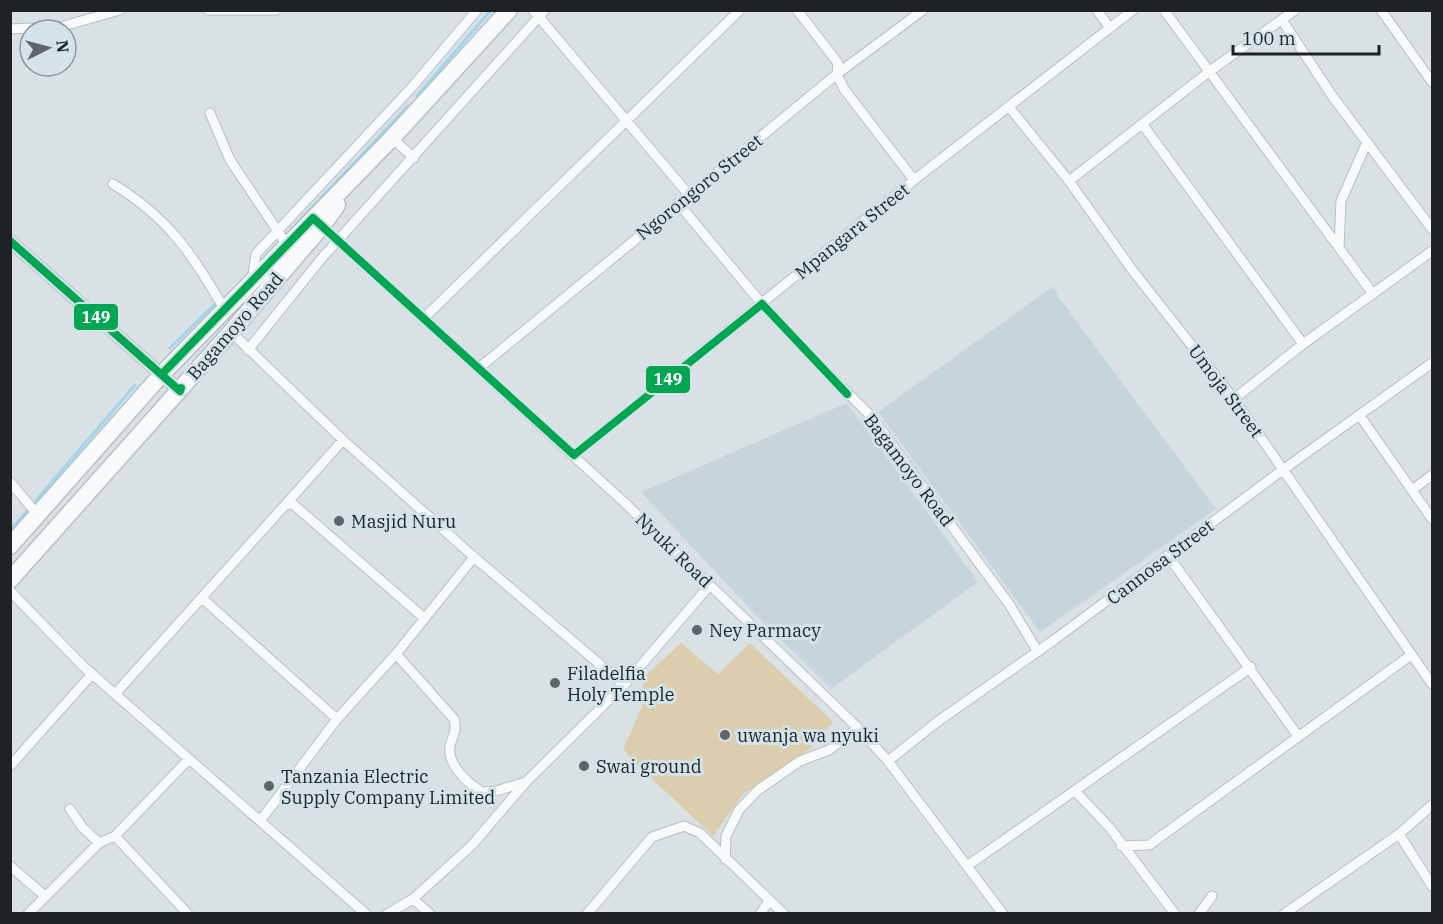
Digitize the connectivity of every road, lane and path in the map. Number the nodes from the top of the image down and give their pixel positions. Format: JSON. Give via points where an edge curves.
{"nodes":[{"id":1,"x":120,"y":10,"type":"edge"},
{"id":2,"x":208,"y":10,"type":"edge"},
{"id":3,"x":276,"y":10,"type":"edge"},
{"id":4,"x":477,"y":10,"type":"edge"},
{"id":5,"x":509,"y":10,"type":"edge"},
{"id":6,"x":740,"y":10,"type":"edge"},
{"id":7,"x":797,"y":10,"type":"edge"},
{"id":8,"x":923,"y":10,"type":"edge"},
{"id":9,"x":1097,"y":10,"type":"edge"},
{"id":10,"x":1133,"y":10,"type":"edge"},
{"id":11,"x":1164,"y":10,"type":"edge"},
{"id":12,"x":1295,"y":10,"type":"edge"},
{"id":13,"x":1381,"y":10,"type":"edge"},
{"id":14,"x":538,"y":13,"type":"edge"},
{"id":15,"x":1282,"y":20,"type":"junction"},
{"id":16,"x":1109,"y":27,"type":"junction"},
{"id":17,"x":10,"y":29,"type":"edge"},
{"id":18,"x":1210,"y":71,"type":"junction"},
{"id":19,"x":837,"y":74,"type":"junction"},
{"id":20,"x":1432,"y":82,"type":"edge"},
{"id":21,"x":405,"y":94,"type":"junction"},
{"id":22,"x":1010,"y":107,"type":"junction"},
{"id":23,"x":418,"y":108,"type":"junction"},
{"id":24,"x":210,"y":113,"type":"dead end"},
{"id":25,"x":627,"y":121,"type":"junction"},
{"id":26,"x":1143,"y":125,"type":"junction"},
{"id":27,"x":392,"y":138,"type":"junction"},
{"id":28,"x":1367,"y":142,"type":"junction"},
{"id":29,"x":414,"y":158,"type":"junction"},
{"id":30,"x":914,"y":180,"type":"junction"},
{"id":31,"x":1069,"y":181,"type":"junction"},
{"id":32,"x":113,"y":184,"type":"dead end"},
{"id":33,"x":689,"y":195,"type":"junction"},
{"id":34,"x":678,"y":203,"type":"junction"},
{"id":35,"x":318,"y":222,"type":"junction"},
{"id":36,"x":1432,"y":229,"type":"edge"},
{"id":37,"x":282,"y":238,"type":"junction"},
{"id":38,"x":10,"y":241,"type":"edge"},
{"id":39,"x":338,"y":242,"type":"junction"},
{"id":40,"x":1339,"y":248,"type":"junction"},
{"id":41,"x":1432,"y":251,"type":"edge"},
{"id":42,"x":1373,"y":294,"type":"junction"},
{"id":43,"x":762,"y":304,"type":"junction"},
{"id":44,"x":225,"y":310,"type":"junction"},
{"id":45,"x":423,"y":319,"type":"junction"},
{"id":46,"x":231,"y":332,"type":"junction"},
{"id":47,"x":1303,"y":344,"type":"junction"},
{"id":48,"x":249,"y":350,"type":"junction"},
{"id":49,"x":1432,"y":363,"type":"edge"},
{"id":50,"x":479,"y":368,"type":"junction"},
{"id":51,"x":162,"y":374,"type":"junction"},
{"id":52,"x":180,"y":390,"type":"junction"},
{"id":53,"x":1234,"y":399,"type":"junction"},
{"id":54,"x":1360,"y":416,"type":"junction"},
{"id":55,"x":343,"y":440,"type":"junction"},
{"id":56,"x":574,"y":455,"type":"junction"},
{"id":57,"x":1284,"y":469,"type":"junction"},
{"id":58,"x":1432,"y":475,"type":"edge"},
{"id":59,"x":10,"y":482,"type":"edge"},
{"id":60,"x":1412,"y":490,"type":"junction"},
{"id":61,"x":286,"y":504,"type":"junction"},
{"id":62,"x":38,"y":514,"type":"junction"},
{"id":63,"x":1432,"y":519,"type":"edge"},
{"id":64,"x":10,"y":546,"type":"edge"},
{"id":65,"x":1169,"y":556,"type":"junction"},
{"id":66,"x":474,"y":557,"type":"junction"},
{"id":67,"x":10,"y":580,"type":"edge"},
{"id":68,"x":710,"y":585,"type":"junction"},
{"id":69,"x":10,"y":591,"type":"edge"},
{"id":70,"x":203,"y":599,"type":"junction"},
{"id":71,"x":423,"y":617,"type":"junction"},
{"id":72,"x":1038,"y":652,"type":"junction"},
{"id":73,"x":396,"y":654,"type":"junction"},
{"id":74,"x":1411,"y":655,"type":"junction"},
{"id":75,"x":1251,"y":667,"type":"junction"},
{"id":76,"x":92,"y":674,"type":"junction"},
{"id":77,"x":1432,"y":684,"type":"edge"},
{"id":78,"x":624,"y":685,"type":"junction"},
{"id":79,"x":115,"y":694,"type":"junction"},
{"id":80,"x":337,"y":719,"type":"junction"},
{"id":81,"x":858,"y":728,"type":"junction"},
{"id":82,"x":1298,"y":736,"type":"junction"},
{"id":83,"x":189,"y":759,"type":"junction"},
{"id":84,"x":888,"y":761,"type":"junction"},
{"id":85,"x":10,"y":766,"type":"edge"},
{"id":86,"x":526,"y":782,"type":"junction"},
{"id":87,"x":1075,"y":791,"type":"junction"},
{"id":88,"x":1432,"y":805,"type":"edge"},
{"id":89,"x":70,"y":809,"type":"dead end"},
{"id":90,"x":260,"y":821,"type":"junction"},
{"id":91,"x":1399,"y":834,"type":"junction"},
{"id":92,"x":115,"y":836,"type":"junction"},
{"id":93,"x":99,"y":843,"type":"junction"},
{"id":94,"x":1121,"y":846,"type":"junction"},
{"id":95,"x":725,"y":859,"type":"junction"},
{"id":96,"x":10,"y":866,"type":"edge"},
{"id":97,"x":967,"y":866,"type":"junction"},
{"id":98,"x":1432,"y":886,"type":"edge"},
{"id":99,"x":1212,"y":896,"type":"dead end"},
{"id":100,"x":45,"y":897,"type":"junction"},
{"id":101,"x":413,"y":899,"type":"junction"},
{"id":102,"x":770,"y":901,"type":"junction"},
{"id":103,"x":28,"y":914,"type":"edge"},
{"id":104,"x":188,"y":914,"type":"edge"},
{"id":105,"x":366,"y":914,"type":"edge"},
{"id":106,"x":387,"y":914,"type":"edge"},
{"id":107,"x":430,"y":914,"type":"edge"},
{"id":108,"x":587,"y":914,"type":"edge"},
{"id":109,"x":760,"y":914,"type":"edge"},
{"id":110,"x":784,"y":914,"type":"edge"},
{"id":111,"x":1003,"y":914,"type":"edge"},
{"id":112,"x":1175,"y":914,"type":"edge"},
{"id":113,"x":1198,"y":914,"type":"edge"},
{"id":114,"x":1284,"y":914,"type":"edge"}],
"edges":[{"from":1,"to":17,"type":"street","via":[[60,27]]},
{"from":2,"to":3,"type":"street"},
{"from":4,"to":21,"type":"street"},
{"from":5,"to":23,"type":"highway","name":"Bagamoyo Road"},
{"from":6,"to":25,"type":"street"},
{"from":7,"to":19,"type":"street","via":[[838,63]]},
{"from":8,"to":19,"type":"street","name":"Ngorongoro Street"},
{"from":9,"to":16,"type":"street"},
{"from":10,"to":16,"type":"street","name":"Mpangara Street"},
{"from":11,"to":18,"type":"street"},
{"from":12,"to":15,"type":"street"},
{"from":13,"to":20,"type":"street"},
{"from":14,"to":25,"type":"street"},
{"from":14,"to":29,"type":"street"},
{"from":15,"to":18,"type":"street"},
{"from":15,"to":28,"type":"street"},
{"from":16,"to":22,"type":"street","name":"Mpangara Street"},
{"from":18,"to":26,"type":"street"},
{"from":18,"to":40,"type":"street"},
{"from":19,"to":30,"type":"street","via":[[844,89]]},
{"from":19,"to":33,"type":"street","name":"Ngorongoro Street"},
{"from":21,"to":23,"type":"street"},
{"from":21,"to":37,"type":"street"},
{"from":22,"to":30,"type":"street","name":"Mpangara Street"},
{"from":22,"to":31,"type":"street","name":"Umoja Street"},
{"from":23,"to":27,"type":"highway","name":"Bagamoyo Road"},
{"from":24,"to":37,"type":"street","via":[[230,160]]},
{"from":25,"to":33,"type":"street"},
{"from":25,"to":45,"type":"street"},
{"from":26,"to":31,"type":"street"},
{"from":26,"to":47,"type":"street"},
{"from":27,"to":29,"type":"street"},
{"from":27,"to":35,"type":"highway","name":"Bagamoyo Road"},
{"from":28,"to":36,"type":"street"},
{"from":28,"to":40,"type":"street","via":[[1341,201]]},
{"from":29,"to":39,"type":"street"},
{"from":30,"to":43,"type":"street","name":"Mpangara Street"},
{"from":31,"to":53,"type":"street","name":"Umoja Street"},
{"from":32,"to":44,"type":"street","via":[[143,202],[170,228],[192,255]]},
{"from":33,"to":34,"type":"street","name":"Ngorongoro Street"},
{"from":34,"to":43,"type":"street","name":"Bagamoyo Road"},
{"from":34,"to":50,"type":"street","name":"Ngorongoro Street"},
{"from":35,"to":37,"type":"highway","name":"Bagamoyo Road"},
{"from":35,"to":39,"type":"street","name":"Nyuki Road"},
{"from":35,"to":46,"type":"highway","name":"Bagamoyo Road"},
{"from":37,"to":44,"type":"highway","name":"Bagamoyo Road","via":[[252,282]]},
{"from":38,"to":51,"type":"main road"},
{"from":39,"to":45,"type":"street","name":"Nyuki Road"},
{"from":39,"to":48,"type":"street"},
{"from":40,"to":42,"type":"street"},
{"from":41,"to":42,"type":"street"},
{"from":42,"to":47,"type":"street"},
{"from":43,"to":56,"type":"street","name":"Mpangara Street"},
{"from":43,"to":72,"type":"street","name":"Bagamoyo Road","via":[[871,416],[1009,604]]},
{"from":44,"to":51,"type":"highway","name":"Bagamoyo Road"},
{"from":45,"to":50,"type":"street","name":"Nyuki Road"},
{"from":46,"to":48,"type":"street"},
{"from":46,"to":52,"type":"highway","name":"Bagamoyo Road"},
{"from":47,"to":53,"type":"street"},
{"from":48,"to":55,"type":"street"},
{"from":49,"to":54,"type":"street","name":"Cannosa Street"},
{"from":50,"to":56,"type":"street","name":"Nyuki Road"},
{"from":51,"to":52,"type":"main road"},
{"from":51,"to":62,"type":"highway","name":"Bagamoyo Road"},
{"from":52,"to":67,"type":"highway","name":"Bagamoyo Road"},
{"from":53,"to":57,"type":"street","name":"Umoja Street"},
{"from":54,"to":57,"type":"street","name":"Cannosa Street"},
{"from":54,"to":60,"type":"street"},
{"from":55,"to":61,"type":"street"},
{"from":55,"to":66,"type":"street"},
{"from":56,"to":68,"type":"street","name":"Nyuki Road"},
{"from":57,"to":65,"type":"street","name":"Cannosa Street"},
{"from":57,"to":74,"type":"street","name":"Umoja Street"},
{"from":58,"to":60,"type":"street"},
{"from":59,"to":62,"type":"street"},
{"from":60,"to":63,"type":"street"},
{"from":61,"to":70,"type":"street"},
{"from":61,"to":71,"type":"street","via":[[294,505]]},
{"from":62,"to":64,"type":"highway","name":"Bagamoyo Road"},
{"from":65,"to":72,"type":"street","name":"Cannosa Street"},
{"from":65,"to":75,"type":"street"},
{"from":66,"to":71,"type":"street"},
{"from":66,"to":78,"type":"street"},
{"from":68,"to":78,"type":"street"},
{"from":68,"to":81,"type":"street","name":"Nyuki Road"},
{"from":69,"to":76,"type":"street"},
{"from":70,"to":79,"type":"street"},
{"from":70,"to":80,"type":"street"},
{"from":71,"to":73,"type":"street"},
{"from":72,"to":84,"type":"street","name":"Cannosa Street"},
{"from":73,"to":80,"type":"street"},
{"from":73,"to":86,"type":"street","via":[[454,718],[449,753],[457,770],[482,792]]},
{"from":74,"to":77,"type":"street","name":"Umoja Street"},
{"from":74,"to":82,"type":"street"},
{"from":75,"to":82,"type":"street"},
{"from":75,"to":87,"type":"street"},
{"from":76,"to":79,"type":"street"},
{"from":76,"to":85,"type":"street"},
{"from":78,"to":86,"type":"street"},
{"from":79,"to":83,"type":"street"},
{"from":80,"to":90,"type":"street"},
{"from":81,"to":84,"type":"street","name":"Nyuki Road"},
{"from":81,"to":95,"type":"street","via":[[829,750],[800,761],[758,790],[739,810],[726,836]]},
{"from":82,"to":94,"type":"street","via":[[1149,845]]},
{"from":83,"to":90,"type":"street"},
{"from":83,"to":92,"type":"street"},
{"from":84,"to":97,"type":"street","name":"Nyuki Road"},
{"from":86,"to":101,"type":"street","via":[[484,832]]},
{"from":87,"to":94,"type":"street","via":[[1110,828]]},
{"from":87,"to":97,"type":"street"},
{"from":88,"to":91,"type":"street"},
{"from":89,"to":93,"type":"street"},
{"from":90,"to":105,"type":"street"},
{"from":91,"to":98,"type":"street"},
{"from":91,"to":114,"type":"street"},
{"from":92,"to":93,"type":"street"},
{"from":92,"to":104,"type":"street"},
{"from":93,"to":100,"type":"street"},
{"from":94,"to":112,"type":"street"},
{"from":95,"to":102,"type":"street"},
{"from":95,"to":108,"type":"street","via":[[691,827],[663,831],[652,837]]},
{"from":96,"to":100,"type":"street"},
{"from":97,"to":111,"type":"street","name":"Nyuki Road"},
{"from":99,"to":113,"type":"street"},
{"from":100,"to":103,"type":"street"},
{"from":101,"to":106,"type":"street"},
{"from":101,"to":107,"type":"street"},
{"from":102,"to":109,"type":"street"},
{"from":102,"to":110,"type":"street"}]}
